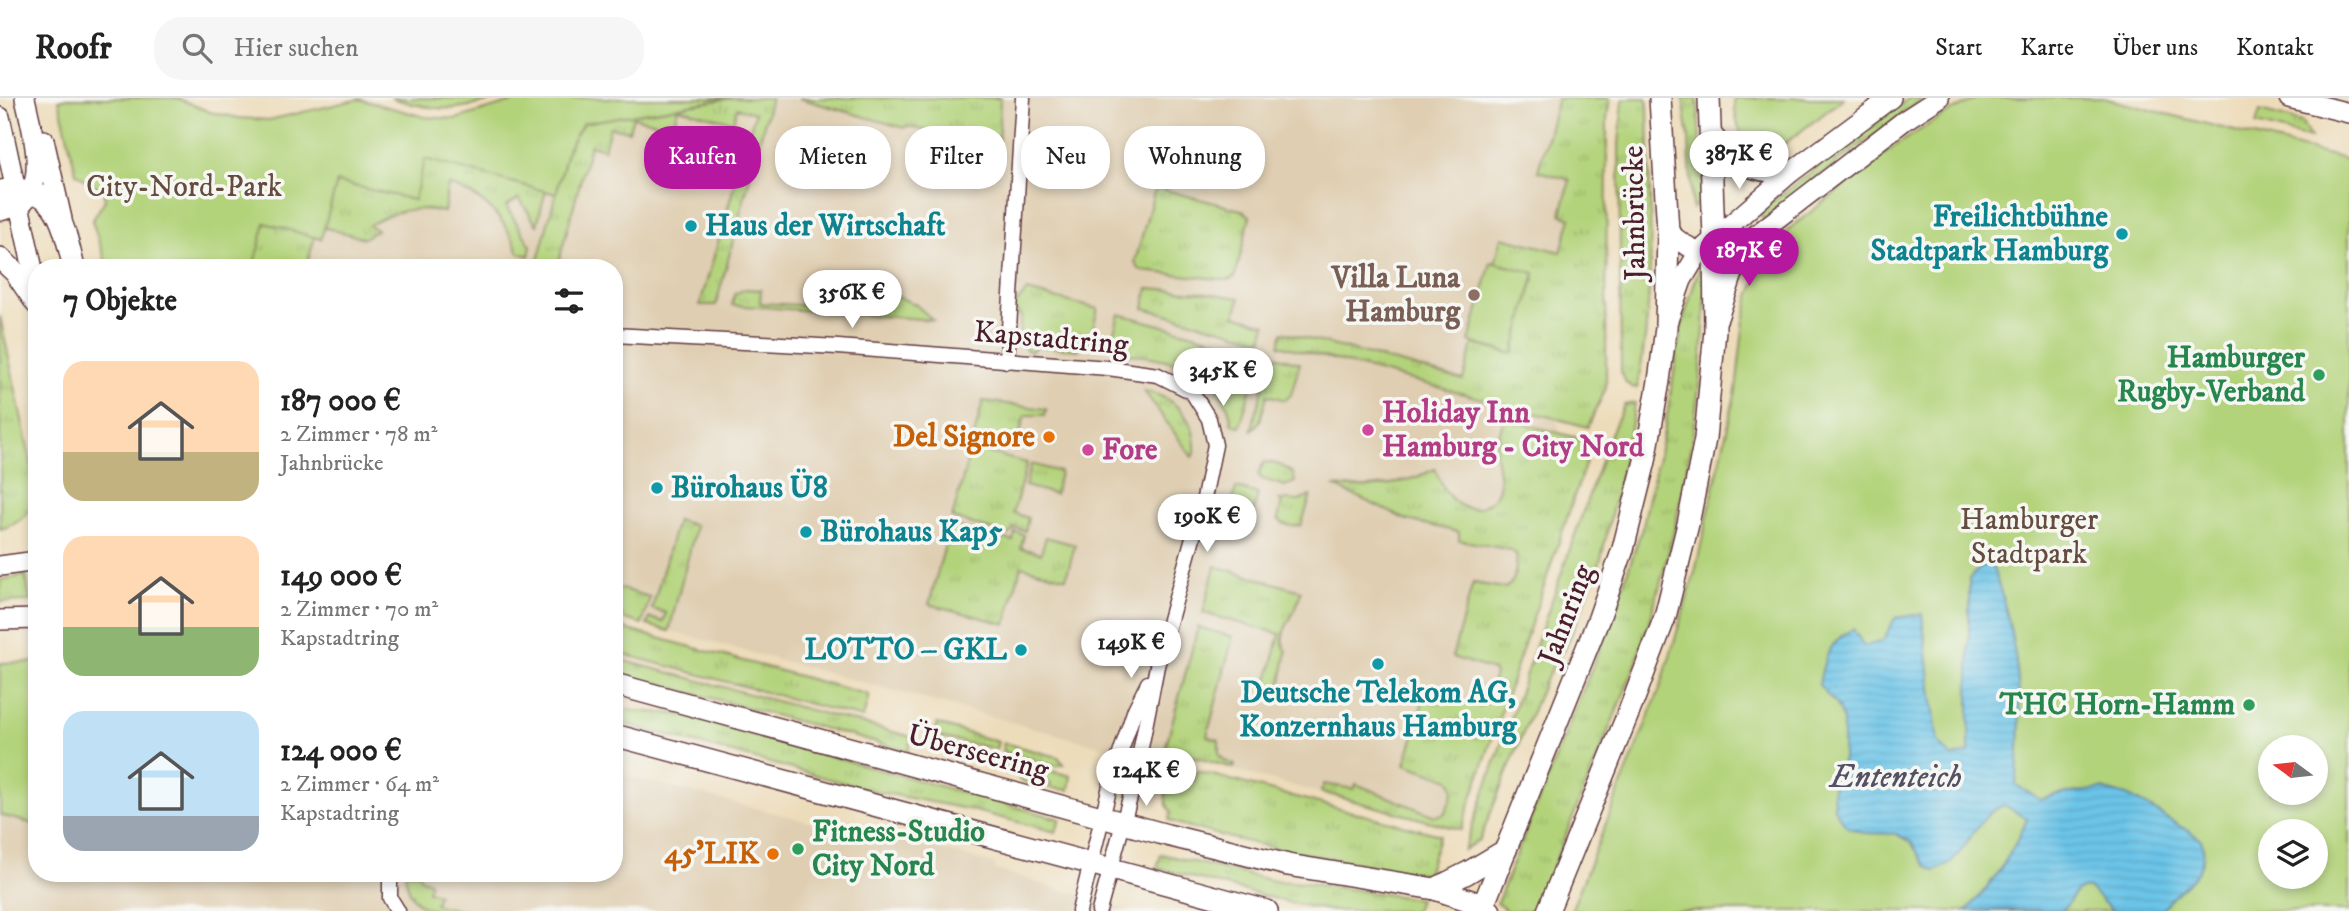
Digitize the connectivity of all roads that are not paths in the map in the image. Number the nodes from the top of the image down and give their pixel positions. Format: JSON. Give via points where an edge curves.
{"nodes":[{"id":1,"x":25,"y":98,"type":"edge"},
{"id":2,"x":35,"y":98,"type":"edge"},
{"id":3,"x":1023,"y":98,"type":"edge"},
{"id":4,"x":1660,"y":98,"type":"edge"},
{"id":5,"x":1709,"y":98,"type":"edge"},
{"id":6,"x":1891,"y":98,"type":"edge"},
{"id":7,"x":1939,"y":98,"type":"edge"},
{"id":8,"x":2289,"y":98,"type":"edge"},
{"id":9,"x":2349,"y":113,"type":"edge"},
{"id":10,"x":0,"y":117,"type":"edge"},
{"id":11,"x":1711,"y":133,"type":"junction"},
{"id":12,"x":42,"y":154,"type":"junction"},
{"id":13,"x":1790,"y":173,"type":"junction"},
{"id":14,"x":13,"y":197,"type":"edge"},
{"id":15,"x":62,"y":219,"type":"junction"},
{"id":16,"x":1668,"y":231,"type":"junction"},
{"id":17,"x":1761,"y":233,"type":"junction"},
{"id":18,"x":1709,"y":248,"type":"junction"},
{"id":19,"x":0,"y":258,"type":"edge"},
{"id":20,"x":29,"y":259,"type":"edge"},
{"id":21,"x":72,"y":259,"type":"edge"},
{"id":22,"x":28,"y":291,"type":"edge"},
{"id":23,"x":1666,"y":328,"type":"junction"},
{"id":24,"x":1715,"y":330,"type":"junction"},
{"id":25,"x":623,"y":335,"type":"edge"},
{"id":26,"x":1007,"y":361,"type":"junction"},
{"id":27,"x":28,"y":561,"type":"edge"},
{"id":28,"x":0,"y":565,"type":"edge"},
{"id":29,"x":28,"y":619,"type":"edge"},
{"id":30,"x":0,"y":620,"type":"edge"},
{"id":31,"x":1157,"y":666,"type":"junction"},
{"id":32,"x":623,"y":686,"type":"edge"},
{"id":33,"x":623,"y":737,"type":"edge"},
{"id":34,"x":1102,"y":818,"type":"junction"},
{"id":35,"x":1123,"y":824,"type":"junction"},
{"id":36,"x":1506,"y":850,"type":"junction"},
{"id":37,"x":1090,"y":862,"type":"junction"},
{"id":38,"x":1111,"y":868,"type":"junction"},
{"id":39,"x":390,"y":882,"type":"edge"},
{"id":40,"x":1436,"y":889,"type":"junction"},
{"id":41,"x":1485,"y":909,"type":"edge"},
{"id":42,"x":398,"y":911,"type":"edge"},
{"id":43,"x":1079,"y":911,"type":"edge"},
{"id":44,"x":1099,"y":911,"type":"edge"},
{"id":45,"x":1267,"y":911,"type":"edge"},
{"id":46,"x":1548,"y":911,"type":"edge"}],
"edges":[{"from":1,"to":12,"type":"main road"},
{"from":2,"to":12,"type":"main road"},
{"from":3,"to":26,"type":"street"},
{"from":4,"to":16,"type":"main road","name":"Jahnbrücke"},
{"from":5,"to":11,"type":"main road"},
{"from":6,"to":13,"type":"main road"},
{"from":7,"to":17,"type":"main road"},
{"from":8,"to":9,"type":"main road"},
{"from":10,"to":14,"type":"main road"},
{"from":11,"to":13,"type":"main road","via":[[1727,154],[1744,166]]},
{"from":11,"to":18,"type":"main road"},
{"from":12,"to":14,"type":"main road","via":[[34,178]]},
{"from":12,"to":15,"type":"main road"},
{"from":13,"to":18,"type":"main road"},
{"from":14,"to":15,"type":"main road","via":[[47,201]]},
{"from":14,"to":20,"type":"main road"},
{"from":15,"to":21,"type":"main road"},
{"from":16,"to":18,"type":"main road","via":[[1688,248]]},
{"from":16,"to":23,"type":"main road","name":"Jahnbrücke"},
{"from":17,"to":18,"type":"main road","via":[[1740,248]]},
{"from":17,"to":24,"type":"main road","via":[[1738,262]]},
{"from":18,"to":23,"type":"main road","via":[[1682,280]]},
{"from":18,"to":24,"type":"main road"},
{"from":19,"to":22,"type":"main road"},
{"from":23,"to":36,"type":"main road","name":"Jahnring","via":[[1645,461],[1623,549]]},
{"from":24,"to":46,"type":"main road","via":[[1705,439],[1665,617]]},
{"from":25,"to":26,"type":"street","name":"Kapstadtring"},
{"from":26,"to":31,"type":"street","name":"Kapstadtring","via":[[1158,374],[1192,392],[1206,412],[1215,445]]},
{"from":27,"to":28,"type":"main road"},
{"from":29,"to":30,"type":"main road"},
{"from":31,"to":34,"type":"street","name":"Kapstadtring","via":[[1135,709]]},
{"from":31,"to":35,"type":"street","name":"Kapstadtring"},
{"from":32,"to":34,"type":"main road","name":"Überseering"},
{"from":33,"to":37,"type":"main road"},
{"from":34,"to":35,"type":"main road","name":"Überseering"},
{"from":34,"to":37,"type":"street","name":"Kapstadtring"},
{"from":35,"to":38,"type":"street","name":"Kapstadtring"},
{"from":35,"to":40,"type":"main road","name":"Überseering","via":[[1288,865]]},
{"from":36,"to":40,"type":"main road"},
{"from":36,"to":41,"type":"main road","name":"Jahnring"},
{"from":37,"to":38,"type":"main road"},
{"from":37,"to":43,"type":"street","name":"Kapstadtring"},
{"from":38,"to":44,"type":"street","name":"Kapstadtring"},
{"from":38,"to":45,"type":"main road"},
{"from":39,"to":42,"type":"street","via":[[390,898]]},
{"from":40,"to":41,"type":"main road","name":"Überseering"}]}
